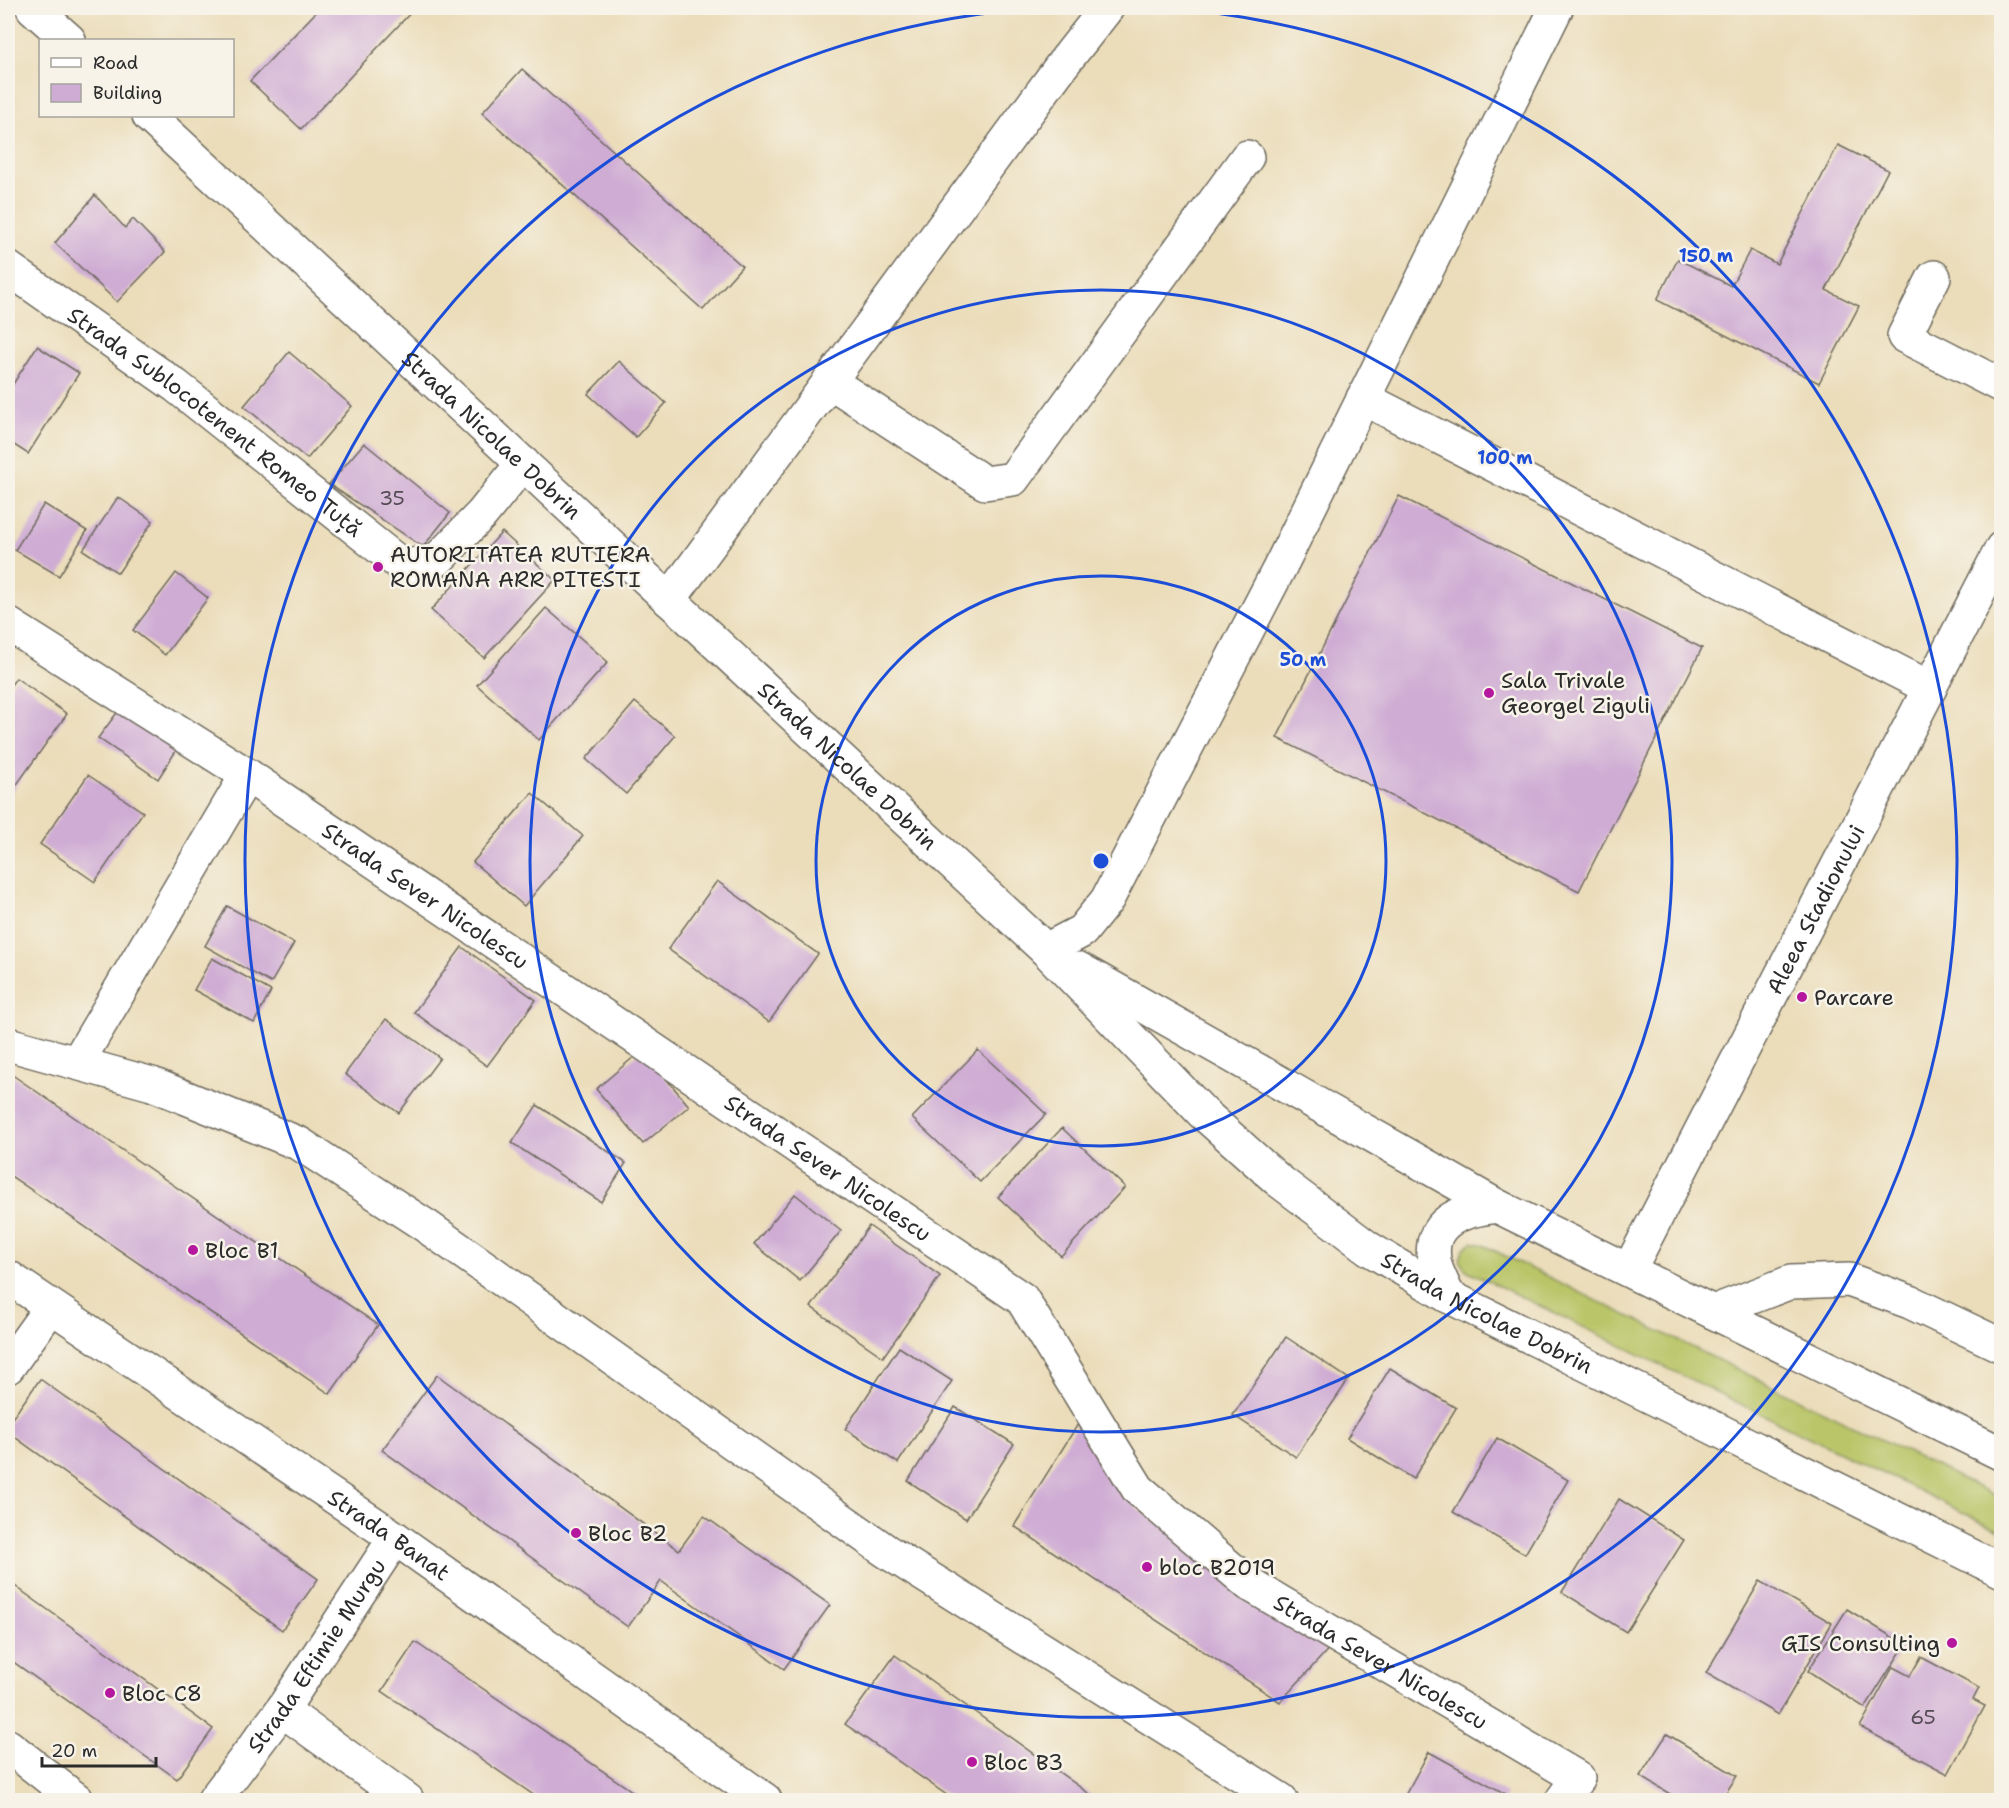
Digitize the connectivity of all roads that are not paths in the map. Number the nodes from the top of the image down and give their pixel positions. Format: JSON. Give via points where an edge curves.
{"nodes":[{"id":1,"x":33,"y":8,"type":"edge"},
{"id":2,"x":1107,"y":8,"type":"edge"},
{"id":3,"x":1556,"y":9,"type":"dead end"},
{"id":4,"x":68,"y":39,"type":"edge"},
{"id":5,"x":150,"y":117,"type":"edge"},
{"id":6,"x":1247,"y":157,"type":"dead end"},
{"id":7,"x":8,"y":268,"type":"edge"},
{"id":8,"x":1934,"y":278,"type":"dead end"},
{"id":9,"x":829,"y":381,"type":"junction"},
{"id":10,"x":2001,"y":386,"type":"edge"},
{"id":11,"x":1364,"y":398,"type":"junction"},
{"id":12,"x":523,"y":463,"type":"junction"},
{"id":13,"x":2001,"y":548,"type":"edge"},
{"id":14,"x":669,"y":600,"type":"junction"},
{"id":15,"x":8,"y":624,"type":"edge"},
{"id":16,"x":1930,"y":688,"type":"junction"},
{"id":17,"x":247,"y":775,"type":"junction"},
{"id":18,"x":1046,"y":950,"type":"junction"},
{"id":19,"x":8,"y":1044,"type":"edge"},
{"id":20,"x":77,"y":1063,"type":"junction"},
{"id":21,"x":1497,"y":1206,"type":"junction"},
{"id":22,"x":1629,"y":1270,"type":"junction"},
{"id":23,"x":8,"y":1277,"type":"edge"},
{"id":24,"x":1448,"y":1296,"type":"junction"},
{"id":25,"x":51,"y":1306,"type":"junction"},
{"id":26,"x":1713,"y":1312,"type":"junction"},
{"id":27,"x":2001,"y":1346,"type":"edge"},
{"id":28,"x":8,"y":1367,"type":"edge"},
{"id":29,"x":2001,"y":1454,"type":"edge"},
{"id":30,"x":394,"y":1538,"type":"junction"},
{"id":31,"x":2001,"y":1571,"type":"edge"},
{"id":32,"x":282,"y":1710,"type":"junction"},
{"id":33,"x":8,"y":1746,"type":"edge"},
{"id":34,"x":1570,"y":1789,"type":"edge"},
{"id":35,"x":77,"y":1800,"type":"edge"},
{"id":36,"x":214,"y":1800,"type":"edge"},
{"id":37,"x":407,"y":1800,"type":"edge"},
{"id":38,"x":765,"y":1800,"type":"edge"},
{"id":39,"x":1281,"y":1800,"type":"edge"}],
"edges":[{"from":1,"to":4,"type":"street"},
{"from":2,"to":9,"type":"street"},
{"from":3,"to":11,"type":"street"},
{"from":5,"to":12,"type":"street","name":"Strada Nicolae Dobrin"},
{"from":6,"to":9,"type":"street","via":[[1013,479],[985,483]]},
{"from":7,"to":12,"type":"street","name":"Strada Sublocotenent Romeo Tuță","via":[[176,386],[404,567],[437,560],[482,514]]},
{"from":8,"to":10,"type":"street","via":[[1904,336]]},
{"from":9,"to":14,"type":"street"},
{"from":11,"to":16,"type":"street"},
{"from":11,"to":18,"type":"street","via":[[1107,900],[1082,931]]},
{"from":12,"to":14,"type":"street","name":"Strada Nicolae Dobrin"},
{"from":13,"to":16,"type":"street","name":"Aleea Stadionului"},
{"from":14,"to":18,"type":"street","name":"Strada Nicolae Dobrin"},
{"from":15,"to":17,"type":"street","name":"Strada Sever Nicolescu"},
{"from":16,"to":22,"type":"street","name":"Aleea Stadionului"},
{"from":17,"to":20,"type":"street"},
{"from":17,"to":34,"type":"street","name":"Strada Sever Nicolescu","via":[[1022,1299],[1138,1489],[1249,1584]]},
{"from":18,"to":21,"type":"street","name":"Strada Nicolae Dobrin"},
{"from":18,"to":24,"type":"street","name":"Strada Nicolae Dobrin","via":[[1203,1113],[1278,1180],[1368,1248]]},
{"from":19,"to":20,"type":"street"},
{"from":20,"to":39,"type":"street","via":[[152,1084],[300,1144],[426,1226],[886,1551]]},
{"from":21,"to":22,"type":"street","name":"Strada Nicolae Dobrin"},
{"from":21,"to":24,"type":"street","via":[[1455,1216],[1439,1229],[1434,1257]]},
{"from":22,"to":26,"type":"street","name":"Strada Nicolae Dobrin"},
{"from":23,"to":25,"type":"street","name":"Strada Banat"},
{"from":24,"to":31,"type":"street","name":"Strada Nicolae Dobrin"},
{"from":25,"to":28,"type":"street"},
{"from":25,"to":30,"type":"street","name":"Strada Banat"},
{"from":26,"to":27,"type":"street","via":[[1791,1282],[1849,1280],[1910,1302]]},
{"from":26,"to":29,"type":"street","name":"Strada Nicolae Dobrin"},
{"from":30,"to":32,"type":"street","name":"Strada Eftimie Murgu"},
{"from":30,"to":38,"type":"street","name":"Strada Banat"},
{"from":32,"to":36,"type":"street","name":"Strada Eftimie Murgu"},
{"from":32,"to":37,"type":"street"},
{"from":33,"to":35,"type":"street"}]}
